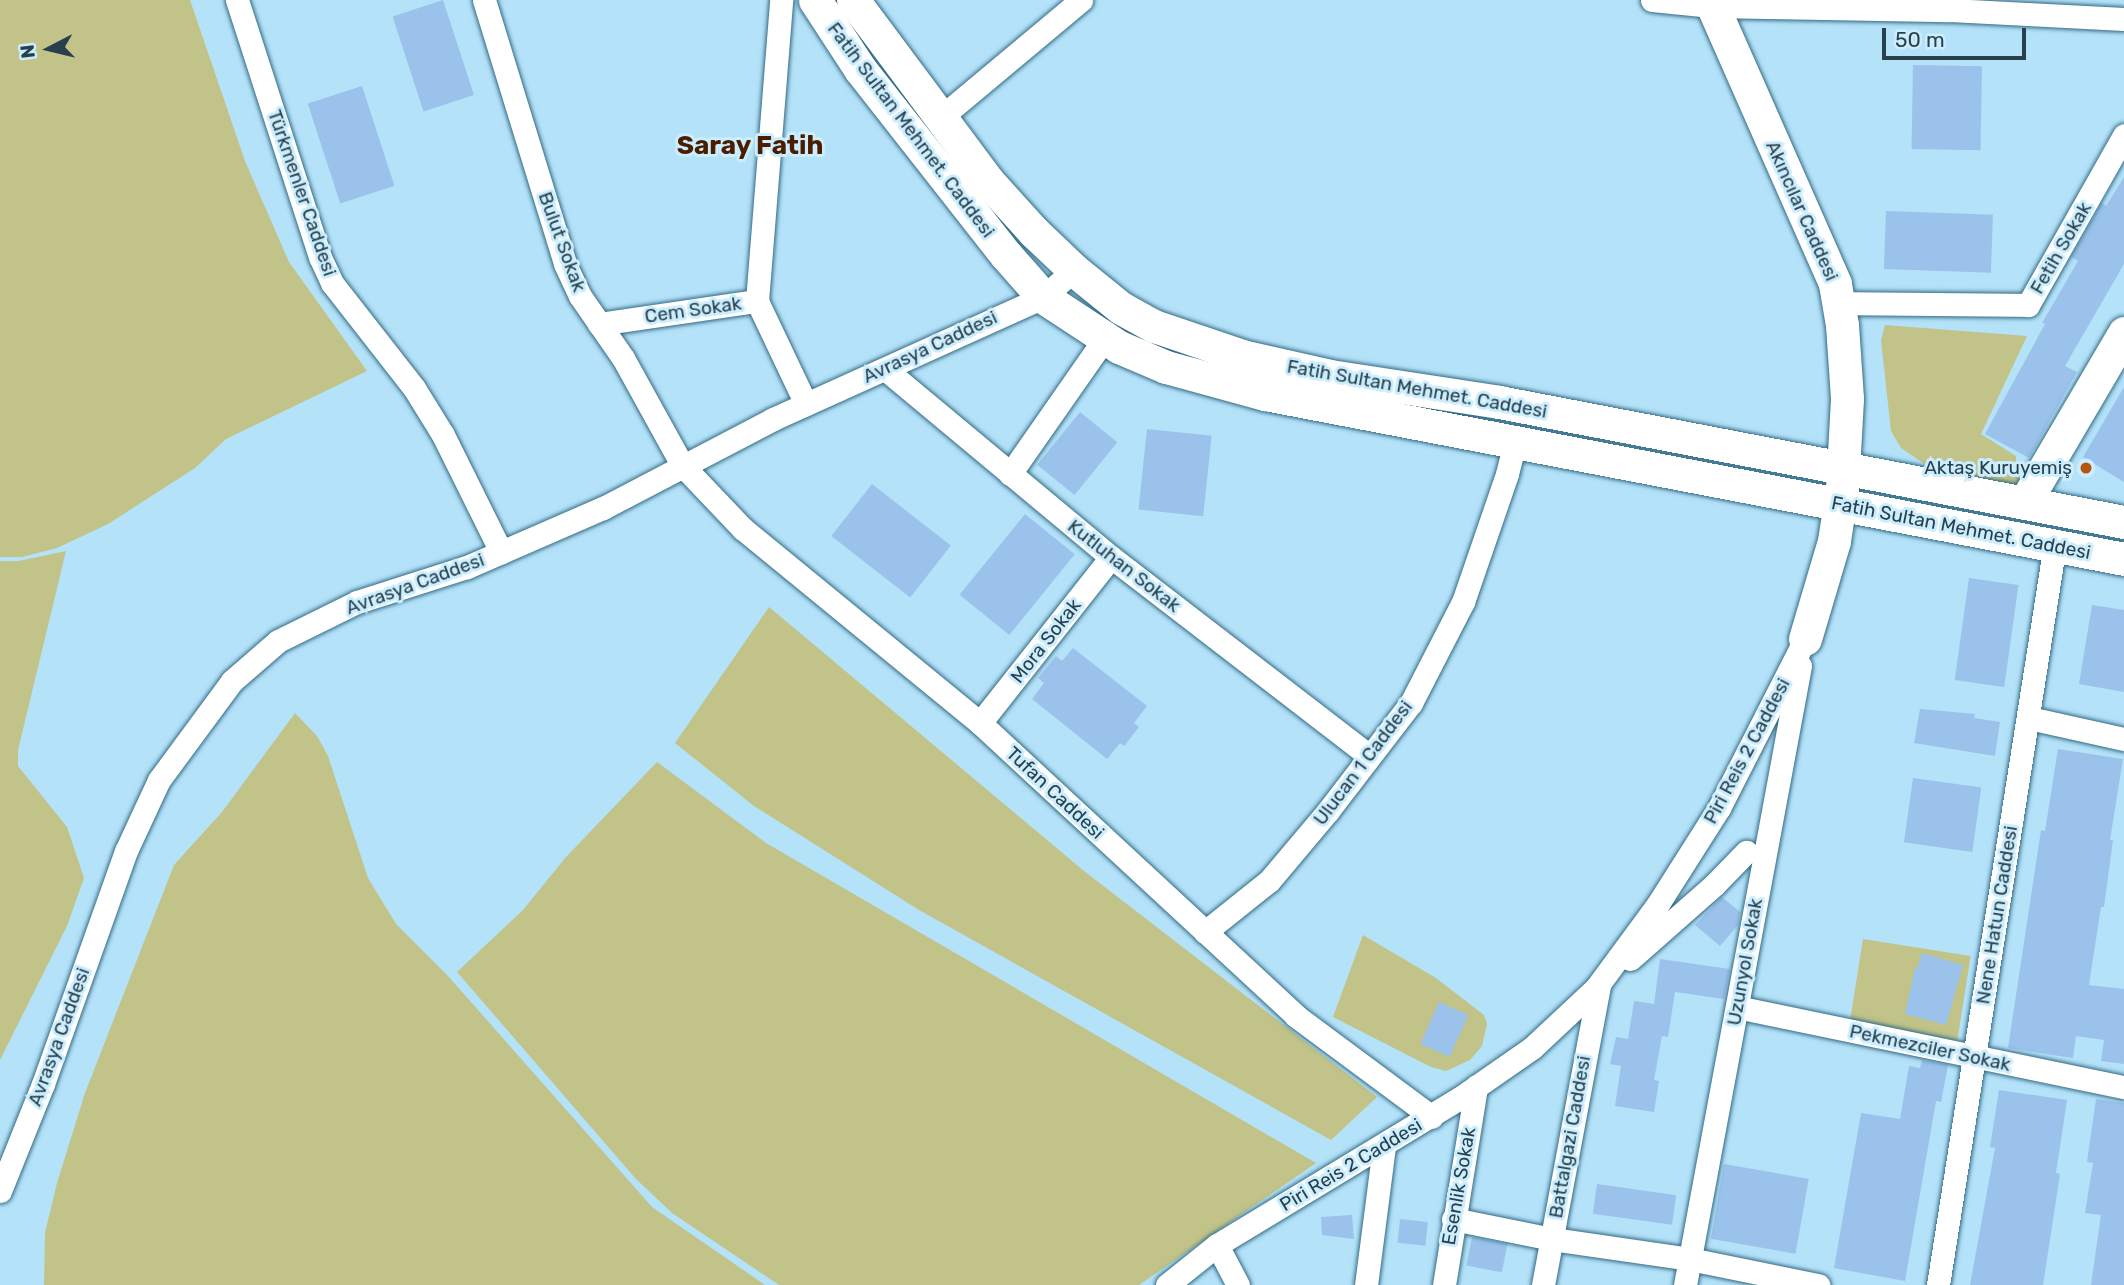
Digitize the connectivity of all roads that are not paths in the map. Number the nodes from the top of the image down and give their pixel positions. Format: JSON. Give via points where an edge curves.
{"nodes":[{"id":1,"x":237,"y":0,"type":"edge"},
{"id":2,"x":484,"y":0,"type":"edge"},
{"id":3,"x":781,"y":0,"type":"edge"},
{"id":4,"x":814,"y":0,"type":"edge"},
{"id":5,"x":853,"y":0,"type":"edge"},
{"id":6,"x":1081,"y":0,"type":"edge"},
{"id":7,"x":1652,"y":0,"type":"edge"},
{"id":8,"x":1711,"y":3,"type":"edge"},
{"id":9,"x":1950,"y":5,"type":"edge"},
{"id":10,"x":2124,"y":19,"type":"edge"},
{"id":11,"x":940,"y":118,"type":"junction"},
{"id":12,"x":2124,"y":135,"type":"edge"},
{"id":13,"x":1074,"y":270,"type":"junction"},
{"id":14,"x":1043,"y":297,"type":"junction"},
{"id":15,"x":757,"y":301,"type":"junction"},
{"id":16,"x":1838,"y":303,"type":"junction"},
{"id":17,"x":598,"y":324,"type":"junction"},
{"id":18,"x":2124,"y":333,"type":"edge"},
{"id":19,"x":1105,"y":338,"type":"junction"},
{"id":20,"x":885,"y":369,"type":"junction"},
{"id":21,"x":806,"y":404,"type":"junction"},
{"id":22,"x":1515,"y":443,"type":"junction"},
{"id":23,"x":682,"y":465,"type":"junction"},
{"id":24,"x":1010,"y":474,"type":"junction"},
{"id":25,"x":1842,"y":487,"type":"junction"},
{"id":26,"x":2025,"y":502,"type":"junction"},
{"id":27,"x":2124,"y":522,"type":"edge"},
{"id":28,"x":2056,"y":544,"type":"junction"},
{"id":29,"x":501,"y":552,"type":"junction"},
{"id":30,"x":1111,"y":557,"type":"junction"},
{"id":31,"x":2124,"y":559,"type":"edge"},
{"id":32,"x":1805,"y":639,"type":"junction"},
{"id":33,"x":2029,"y":718,"type":"junction"},
{"id":34,"x":980,"y":723,"type":"junction"},
{"id":35,"x":2124,"y":739,"type":"edge"},
{"id":36,"x":1369,"y":756,"type":"junction"},
{"id":37,"x":1746,"y":852,"type":"dead end"},
{"id":38,"x":1205,"y":932,"type":"junction"},
{"id":39,"x":1596,"y":988,"type":"junction"},
{"id":40,"x":1737,"y":1007,"type":"junction"},
{"id":41,"x":1973,"y":1058,"type":"junction"},
{"id":42,"x":1476,"y":1087,"type":"junction"},
{"id":43,"x":2124,"y":1087,"type":"edge"},
{"id":44,"x":1432,"y":1117,"type":"junction"},
{"id":45,"x":1384,"y":1146,"type":"junction"},
{"id":46,"x":0,"y":1191,"type":"edge"},
{"id":47,"x":1453,"y":1219,"type":"junction"},
{"id":48,"x":1552,"y":1239,"type":"junction"},
{"id":49,"x":1217,"y":1245,"type":"junction"},
{"id":50,"x":1690,"y":1259,"type":"junction"},
{"id":51,"x":1167,"y":1285,"type":"edge"},
{"id":52,"x":1238,"y":1285,"type":"edge"},
{"id":53,"x":1366,"y":1285,"type":"edge"},
{"id":54,"x":1444,"y":1285,"type":"edge"},
{"id":55,"x":1543,"y":1285,"type":"edge"},
{"id":56,"x":1685,"y":1285,"type":"edge"},
{"id":57,"x":1818,"y":1285,"type":"edge"},
{"id":58,"x":1938,"y":1285,"type":"edge"}],
"edges":[{"from":1,"to":29,"type":"street","name":"Türkmenler Caddesi","via":[[332,283],[414,388],[443,435]]},
{"from":2,"to":17,"type":"street","name":"Bulut Sokak","via":[[565,264]]},
{"from":3,"to":15,"type":"street"},
{"from":4,"to":14,"type":"street","name":"Fatih Sultan Mehmet. Caddesi","via":[[860,69]]},
{"from":5,"to":11,"type":"street","name":"Fatih Sultan Mehmet. Caddesi"},
{"from":6,"to":11,"type":"street"},
{"from":7,"to":8,"type":"street"},
{"from":8,"to":9,"type":"street"},
{"from":8,"to":16,"type":"street","name":"Akıncılar Caddesi","via":[[1835,284]]},
{"from":9,"to":10,"type":"street"},
{"from":11,"to":13,"type":"street","name":"Fatih Sultan Mehmet. Caddesi","via":[[987,180]]},
{"from":12,"to":16,"type":"street","name":"Fetih Sokak","via":[[2028,305]]},
{"from":13,"to":14,"type":"street","name":"Avrasya Caddesi"},
{"from":13,"to":25,"type":"street","name":"Fatih Sultan Mehmet. Caddesi","via":[[1121,308],[1154,326],[1242,356],[1330,376],[1499,402]]},
{"from":14,"to":19,"type":"street","name":"Fatih Sultan Mehmet. Caddesi"},
{"from":14,"to":20,"type":"street","name":"Avrasya Caddesi"},
{"from":15,"to":17,"type":"street","name":"Cem Sokak"},
{"from":15,"to":21,"type":"street","name":"Cem Sokak"},
{"from":16,"to":25,"type":"street","name":"Akıncılar Caddesi","via":[[1847,400]]},
{"from":17,"to":23,"type":"street","name":"Bulut Sokak","via":[[623,358]]},
{"from":18,"to":26,"type":"street"},
{"from":19,"to":22,"type":"street","name":"Fatih Sultan Mehmet. Caddesi","via":[[1166,367],[1265,394]]},
{"from":19,"to":24,"type":"street"},
{"from":20,"to":21,"type":"street","name":"Avrasya Caddesi"},
{"from":20,"to":24,"type":"street","name":"Kutluhan Sokak"},
{"from":21,"to":23,"type":"street","name":"Avrasya Caddesi"},
{"from":22,"to":25,"type":"street","name":"Fatih Sultan Mehmet. Caddesi"},
{"from":22,"to":36,"type":"street","name":"Ulucan 1 Caddesi","via":[[1463,602],[1410,703]]},
{"from":23,"to":29,"type":"street","name":"Avrasya Caddesi","via":[[603,508]]},
{"from":23,"to":34,"type":"street","name":"Tufan Caddesi","via":[[743,529]]},
{"from":24,"to":30,"type":"street","name":"Kutluhan Sokak"},
{"from":25,"to":26,"type":"street","name":"Fatih Sultan Mehmet. Caddesi"},
{"from":25,"to":28,"type":"street","name":"Fatih Sultan Mehmet. Caddesi"},
{"from":25,"to":32,"type":"street","name":"Piri Reis 2 Caddesi","via":[[1834,541]]},
{"from":26,"to":27,"type":"street","name":"Fatih Sultan Mehmet. Caddesi"},
{"from":28,"to":31,"type":"street","name":"Fatih Sultan Mehmet. Caddesi"},
{"from":28,"to":33,"type":"street","name":"Nene Hatun Caddesi"},
{"from":29,"to":46,"type":"street","name":"Avrasya Caddesi","via":[[357,602],[278,641],[232,681],[159,780],[126,851]]},
{"from":30,"to":34,"type":"street","name":"Mora Sokak"},
{"from":30,"to":36,"type":"street","name":"Kutluhan Sokak"},
{"from":32,"to":39,"type":"street","name":"Piri Reis 2 Caddesi","via":[[1719,808],[1658,904]]},
{"from":32,"to":40,"type":"street","name":"Uzunyol Sokak"},
{"from":33,"to":35,"type":"street"},
{"from":33,"to":41,"type":"street","name":"Nene Hatun Caddesi"},
{"from":34,"to":38,"type":"street","name":"Tufan Caddesi"},
{"from":36,"to":38,"type":"street","name":"Ulucan 1 Caddesi","via":[[1269,881]]},
{"from":37,"to":39,"type":"street","name":"Piri Reis 2 Caddesi"},
{"from":38,"to":44,"type":"street","name":"Tufan Caddesi","via":[[1296,1016]]},
{"from":39,"to":42,"type":"street","name":"Piri Reis 2 Caddesi","via":[[1532,1048]]},
{"from":39,"to":48,"type":"street","name":"Battalgazi Caddesi"},
{"from":40,"to":41,"type":"street","name":"Pekmezciler Sokak"},
{"from":40,"to":50,"type":"street","name":"Uzunyol Sokak"},
{"from":41,"to":43,"type":"street","name":"Pekmezciler Sokak"},
{"from":41,"to":58,"type":"street","name":"Nene Hatun Caddesi"},
{"from":42,"to":44,"type":"street","name":"Piri Reis 2 Caddesi"},
{"from":42,"to":47,"type":"street","name":"Esenlik Sokak"},
{"from":44,"to":45,"type":"street","name":"Piri Reis 2 Caddesi"},
{"from":45,"to":49,"type":"street","name":"Piri Reis 2 Caddesi"},
{"from":45,"to":53,"type":"street"},
{"from":47,"to":48,"type":"street"},
{"from":47,"to":54,"type":"street","name":"Esenlik Sokak"},
{"from":48,"to":50,"type":"street"},
{"from":48,"to":55,"type":"street","name":"Battalgazi Caddesi"},
{"from":49,"to":51,"type":"street","name":"Piri Reis 2 Caddesi"},
{"from":49,"to":52,"type":"street"},
{"from":50,"to":56,"type":"street","name":"Uzunyol Sokak"},
{"from":50,"to":57,"type":"street"}]}
